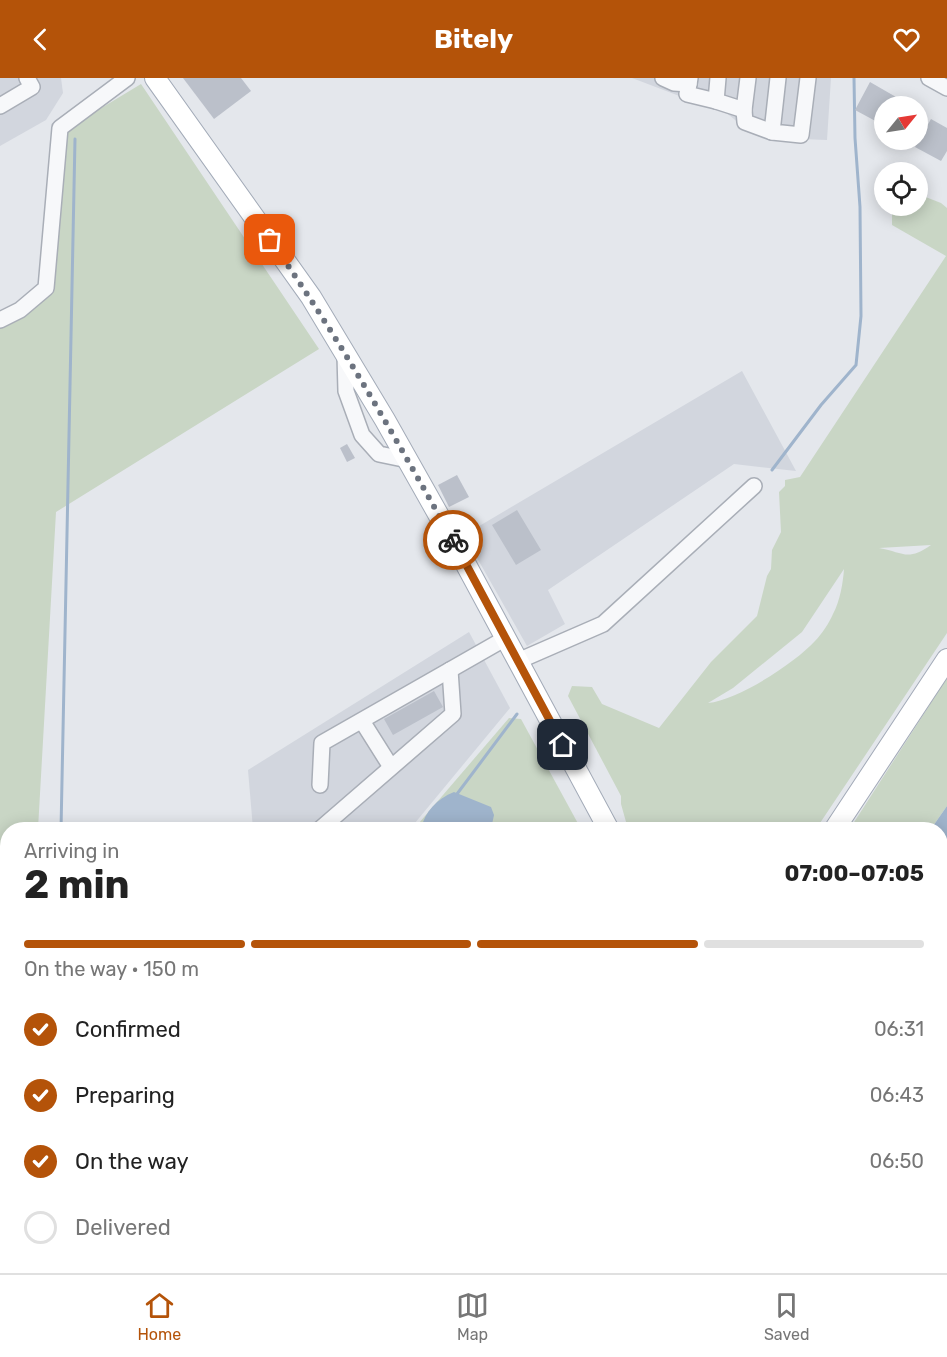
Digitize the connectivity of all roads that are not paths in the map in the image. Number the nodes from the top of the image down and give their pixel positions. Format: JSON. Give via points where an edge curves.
{"nodes":[{"id":1,"x":27,"y":78,"type":"edge"},
{"id":2,"x":127,"y":78,"type":"edge"},
{"id":3,"x":155,"y":78,"type":"edge"},
{"id":4,"x":663,"y":78,"type":"edge"},
{"id":5,"x":718,"y":78,"type":"edge"},
{"id":6,"x":748,"y":78,"type":"edge"},
{"id":7,"x":778,"y":78,"type":"edge"},
{"id":8,"x":808,"y":78,"type":"edge"},
{"id":9,"x":929,"y":78,"type":"edge"},
{"id":10,"x":689,"y":81,"type":"edge"},
{"id":11,"x":947,"y":88,"type":"edge"},
{"id":12,"x":716,"y":101,"type":"junction"},
{"id":13,"x":0,"y":106,"type":"edge"},
{"id":14,"x":744,"y":110,"type":"junction"},
{"id":15,"x":772,"y":132,"type":"junction"},
{"id":16,"x":0,"y":320,"type":"edge"},
{"id":17,"x":345,"y":353,"type":"junction"},
{"id":18,"x":408,"y":460,"type":"junction"},
{"id":19,"x":754,"y":486,"type":"dead end"},
{"id":20,"x":506,"y":638,"type":"junction"},
{"id":21,"x":947,"y":659,"type":"edge"},
{"id":22,"x":518,"y":661,"type":"junction"},
{"id":23,"x":450,"y":670,"type":"junction"},
{"id":24,"x":362,"y":721,"type":"junction"},
{"id":25,"x":392,"y":767,"type":"junction"},
{"id":26,"x":320,"y":785,"type":"dead end"},
{"id":27,"x":329,"y":822,"type":"edge"},
{"id":28,"x":605,"y":822,"type":"edge"},
{"id":29,"x":839,"y":822,"type":"edge"}],
"edges":[{"from":1,"to":13,"type":"lane","via":[[32,87]]},
{"from":2,"to":16,"type":"lane","via":[[60,128],[46,288],[20,310]]},
{"from":3,"to":17,"type":"main road","via":[[311,297]]},
{"from":4,"to":10,"type":"lane","via":[[674,84]]},
{"from":5,"to":12,"type":"lane"},
{"from":6,"to":14,"type":"lane"},
{"from":7,"to":15,"type":"lane"},
{"from":8,"to":15,"type":"lane","via":[[801,135]]},
{"from":9,"to":11,"type":"lane"},
{"from":10,"to":12,"type":"lane","via":[[687,94]]},
{"from":12,"to":14,"type":"lane"},
{"from":14,"to":15,"type":"lane","via":[[745,122]]},
{"from":17,"to":18,"type":"main road"},
{"from":17,"to":18,"type":"lane","via":[[346,391],[362,435],[379,454]]},
{"from":18,"to":20,"type":"main road"},
{"from":19,"to":22,"type":"lane","via":[[603,624]]},
{"from":20,"to":22,"type":"main road"},
{"from":20,"to":23,"type":"lane"},
{"from":21,"to":29,"type":"main road"},
{"from":22,"to":28,"type":"main road"},
{"from":23,"to":24,"type":"lane"},
{"from":23,"to":25,"type":"lane","via":[[453,714]]},
{"from":24,"to":25,"type":"lane"},
{"from":24,"to":26,"type":"lane","via":[[322,743]]},
{"from":25,"to":27,"type":"lane"}]}
